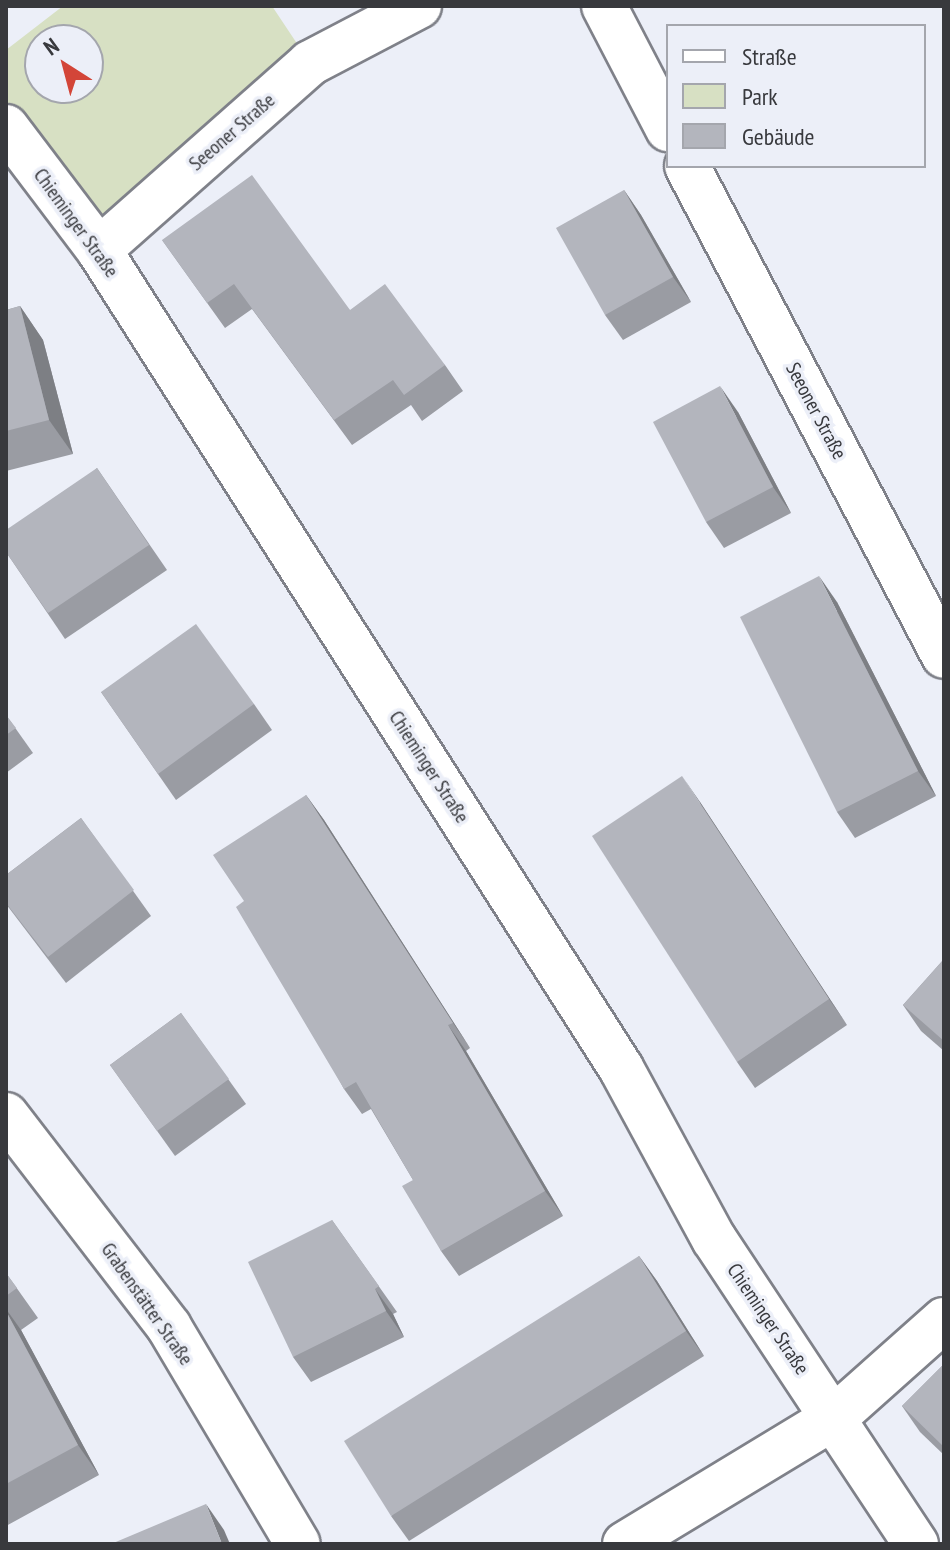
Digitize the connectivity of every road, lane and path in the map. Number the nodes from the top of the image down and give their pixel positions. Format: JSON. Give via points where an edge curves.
{"nodes":[{"id":1,"x":419,"y":6,"type":"edge"},
{"id":2,"x":604,"y":6,"type":"edge"},
{"id":3,"x":666,"y":125,"type":"edge"},
{"id":4,"x":6,"y":127,"type":"edge"},
{"id":5,"x":688,"y":168,"type":"edge"},
{"id":6,"x":99,"y":250,"type":"junction"},
{"id":7,"x":944,"y":656,"type":"edge"},
{"id":8,"x":6,"y":1115,"type":"edge"},
{"id":9,"x":944,"y":1320,"type":"edge"},
{"id":10,"x":835,"y":1417,"type":"junction"},
{"id":11,"x":298,"y":1544,"type":"edge"},
{"id":12,"x":625,"y":1544,"type":"edge"},
{"id":13,"x":916,"y":1544,"type":"edge"}],
"edges":[{"from":1,"to":6,"type":"street","name":"Seeoner Straße","via":[[310,63]]},
{"from":2,"to":3,"type":"street"},
{"from":4,"to":6,"type":"street","name":"Chieminger Straße"},
{"from":5,"to":7,"type":"street","name":"Seeoner Straße"},
{"from":6,"to":10,"type":"street","name":"Chieminger Straße","via":[[621,1068],[714,1239]]},
{"from":8,"to":11,"type":"street","name":"Grabenstätter Straße","via":[[169,1327]]},
{"from":9,"to":10,"type":"street"},
{"from":10,"to":12,"type":"street"},
{"from":10,"to":13,"type":"street","name":"Chieminger Straße"}]}
